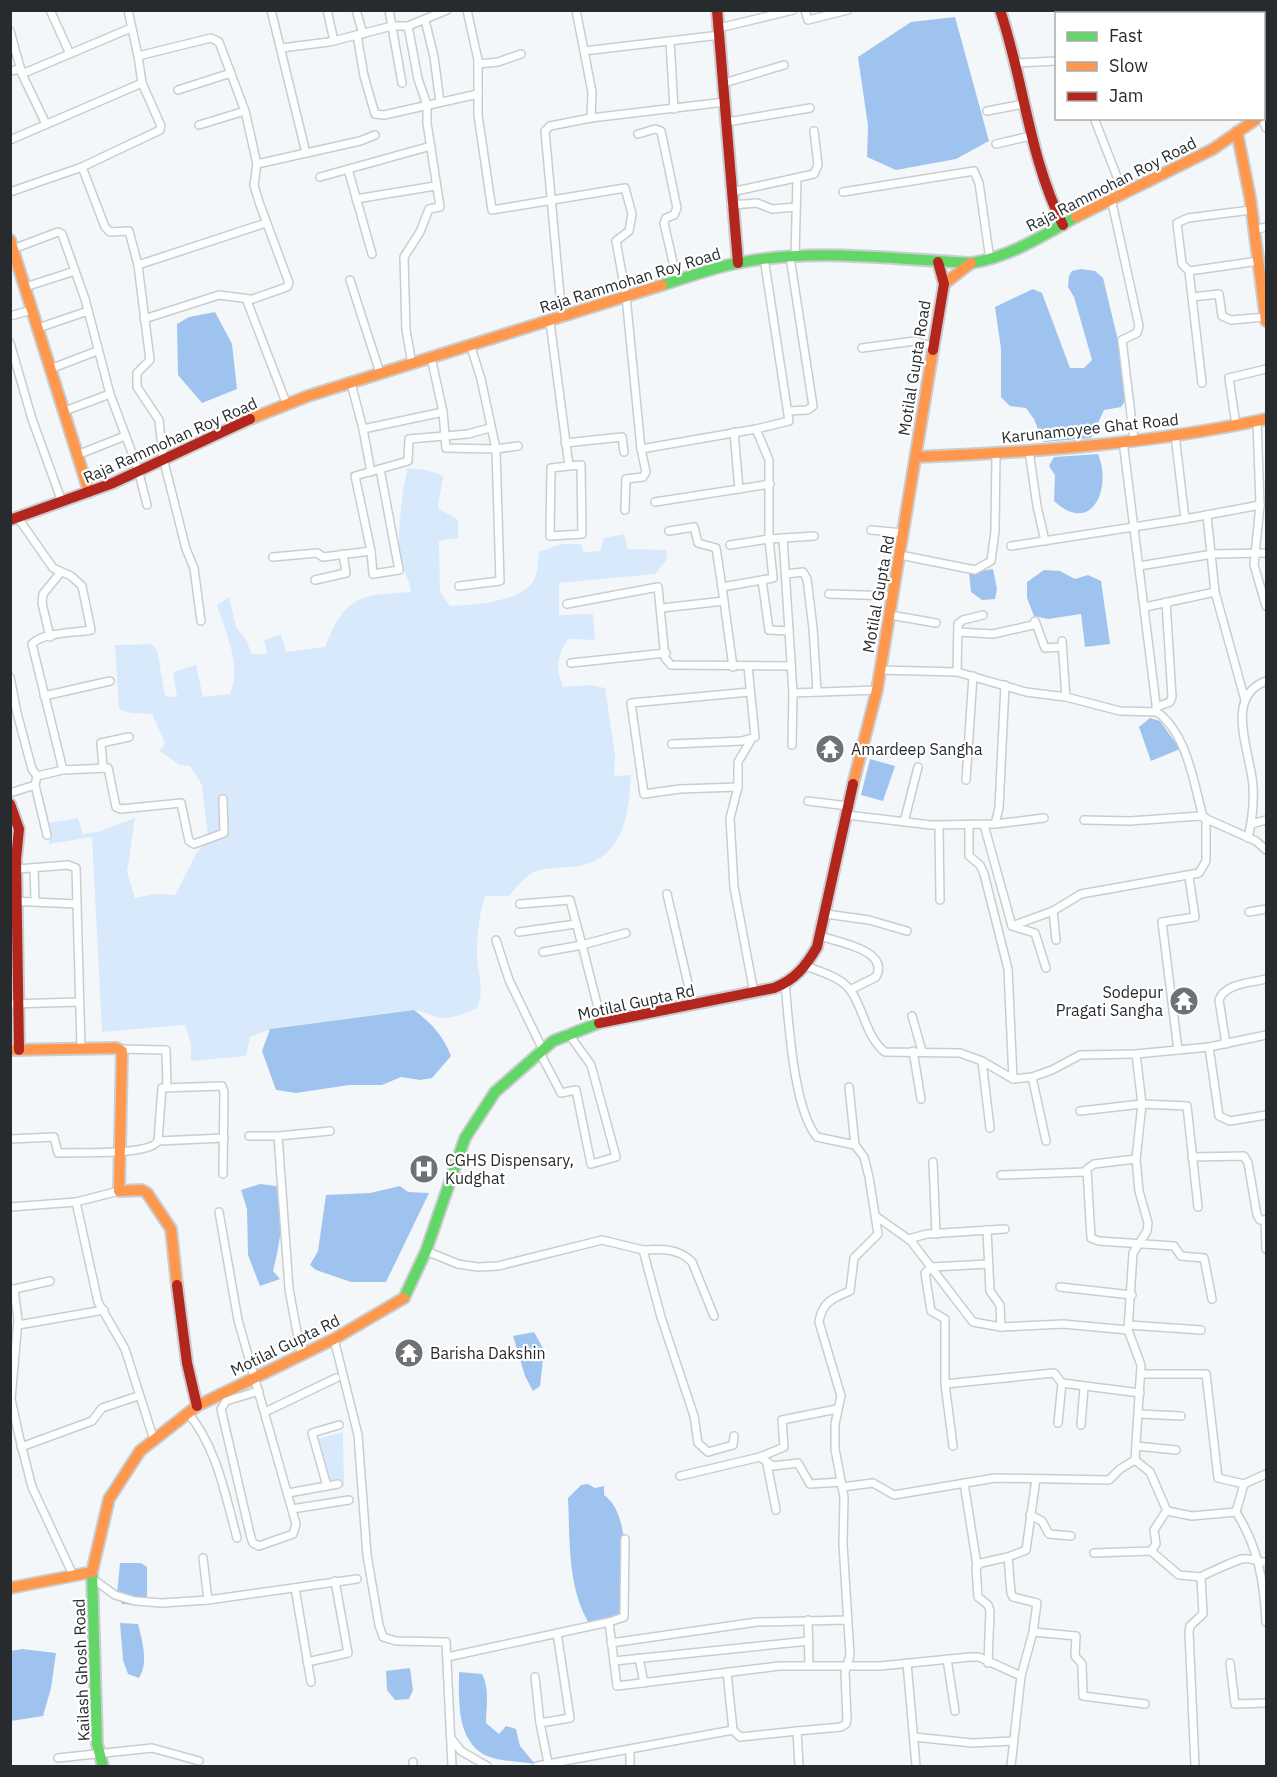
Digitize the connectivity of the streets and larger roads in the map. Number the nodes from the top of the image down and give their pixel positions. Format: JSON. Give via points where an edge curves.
{"nodes":[{"id":1,"x":50,"y":10,"type":"edge"},
{"id":2,"x":128,"y":10,"type":"edge"},
{"id":3,"x":272,"y":10,"type":"edge"},
{"id":4,"x":327,"y":10,"type":"edge"},
{"id":5,"x":356,"y":10,"type":"edge"},
{"id":6,"x":389,"y":10,"type":"edge"},
{"id":7,"x":447,"y":10,"type":"edge"},
{"id":8,"x":467,"y":10,"type":"edge"},
{"id":9,"x":576,"y":10,"type":"edge"},
{"id":10,"x":717,"y":10,"type":"edge"},
{"id":11,"x":793,"y":10,"type":"edge"},
{"id":12,"x":805,"y":10,"type":"edge"},
{"id":13,"x":848,"y":10,"type":"edge"},
{"id":14,"x":1000,"y":10,"type":"edge"},
{"id":15,"x":778,"y":12,"type":"edge"},
{"id":16,"x":425,"y":20,"type":"junction"},
{"id":17,"x":392,"y":26,"type":"junction"},
{"id":18,"x":408,"y":27,"type":"junction"},
{"id":19,"x":132,"y":28,"type":"junction"},
{"id":20,"x":10,"y":31,"type":"edge"},
{"id":21,"x":720,"y":32,"type":"junction"},
{"id":22,"x":360,"y":35,"type":"junction"},
{"id":23,"x":334,"y":41,"type":"junction"},
{"id":24,"x":670,"y":41,"type":"junction"},
{"id":25,"x":281,"y":48,"type":"junction"},
{"id":26,"x":584,"y":51,"type":"junction"},
{"id":27,"x":70,"y":54,"type":"junction"},
{"id":28,"x":521,"y":54,"type":"dead end"},
{"id":29,"x":138,"y":56,"type":"junction"},
{"id":30,"x":1055,"y":61,"type":"edge"},
{"id":31,"x":1017,"y":63,"type":"junction"},
{"id":32,"x":478,"y":64,"type":"junction"},
{"id":33,"x":784,"y":65,"type":"dead end"},
{"id":34,"x":10,"y":71,"type":"edge"},
{"id":35,"x":21,"y":72,"type":"junction"},
{"id":36,"x":231,"y":73,"type":"junction"},
{"id":37,"x":142,"y":83,"type":"junction"},
{"id":38,"x":402,"y":83,"type":"dead end"},
{"id":39,"x":724,"y":83,"type":"junction"},
{"id":40,"x":178,"y":90,"type":"dead end"},
{"id":41,"x":478,"y":94,"type":"junction"},
{"id":42,"x":440,"y":102,"type":"junction"},
{"id":43,"x":725,"y":102,"type":"junction"},
{"id":44,"x":1024,"y":104,"type":"junction"},
{"id":45,"x":427,"y":105,"type":"junction"},
{"id":46,"x":810,"y":108,"type":"dead end"},
{"id":47,"x":674,"y":109,"type":"junction"},
{"id":48,"x":245,"y":111,"type":"junction"},
{"id":49,"x":987,"y":111,"type":"dead end"},
{"id":50,"x":591,"y":118,"type":"junction"},
{"id":51,"x":1095,"y":120,"type":"edge"},
{"id":52,"x":1256,"y":120,"type":"edge"},
{"id":53,"x":727,"y":122,"type":"junction"},
{"id":54,"x":46,"y":124,"type":"junction"},
{"id":55,"x":199,"y":125,"type":"dead end"},
{"id":56,"x":814,"y":131,"type":"dead end"},
{"id":57,"x":1238,"y":132,"type":"junction"},
{"id":58,"x":638,"y":134,"type":"dead end"},
{"id":59,"x":375,"y":135,"type":"dead end"},
{"id":60,"x":1031,"y":136,"type":"junction"},
{"id":61,"x":10,"y":140,"type":"edge"},
{"id":62,"x":996,"y":144,"type":"dead end"},
{"id":63,"x":431,"y":146,"type":"junction"},
{"id":64,"x":306,"y":153,"type":"junction"},
{"id":65,"x":257,"y":164,"type":"junction"},
{"id":66,"x":82,"y":167,"type":"junction"},
{"id":67,"x":348,"y":169,"type":"junction"},
{"id":68,"x":320,"y":177,"type":"dead end"},
{"id":69,"x":796,"y":178,"type":"junction"},
{"id":70,"x":435,"y":186,"type":"junction"},
{"id":71,"x":10,"y":192,"type":"edge"},
{"id":72,"x":731,"y":192,"type":"junction"},
{"id":73,"x":843,"y":192,"type":"dead end"},
{"id":74,"x":1123,"y":192,"type":"junction"},
{"id":75,"x":552,"y":198,"type":"junction"},
{"id":76,"x":1111,"y":198,"type":"junction"},
{"id":77,"x":356,"y":199,"type":"junction"},
{"id":78,"x":731,"y":205,"type":"junction"},
{"id":79,"x":796,"y":207,"type":"junction"},
{"id":80,"x":1251,"y":210,"type":"junction"},
{"id":81,"x":266,"y":223,"type":"junction"},
{"id":82,"x":1063,"y":225,"type":"junction"},
{"id":83,"x":1266,"y":227,"type":"edge"},
{"id":84,"x":1254,"y":230,"type":"junction"},
{"id":85,"x":12,"y":245,"type":"edge"},
{"id":86,"x":372,"y":254,"type":"dead end"},
{"id":87,"x":792,"y":257,"type":"junction"},
{"id":88,"x":764,"y":258,"type":"junction"},
{"id":89,"x":990,"y":260,"type":"junction"},
{"id":90,"x":1259,"y":261,"type":"junction"},
{"id":91,"x":938,"y":262,"type":"junction"},
{"id":92,"x":738,"y":263,"type":"junction"},
{"id":93,"x":971,"y":263,"type":"junction"},
{"id":94,"x":14,"y":264,"type":"edge"},
{"id":95,"x":138,"y":265,"type":"junction"},
{"id":96,"x":75,"y":271,"type":"junction"},
{"id":97,"x":1189,"y":271,"type":"junction"},
{"id":98,"x":1264,"y":276,"type":"edge"},
{"id":99,"x":350,"y":280,"type":"dead end"},
{"id":100,"x":677,"y":280,"type":"junction"},
{"id":101,"x":944,"y":284,"type":"junction"},
{"id":102,"x":25,"y":287,"type":"junction"},
{"id":103,"x":626,"y":296,"type":"junction"},
{"id":104,"x":1192,"y":297,"type":"junction"},
{"id":105,"x":250,"y":299,"type":"junction"},
{"id":106,"x":32,"y":310,"type":"junction"},
{"id":107,"x":88,"y":311,"type":"junction"},
{"id":108,"x":10,"y":316,"type":"edge"},
{"id":109,"x":144,"y":318,"type":"junction"},
{"id":110,"x":562,"y":318,"type":"junction"},
{"id":111,"x":1266,"y":319,"type":"edge"},
{"id":112,"x":550,"y":322,"type":"junction"},
{"id":113,"x":38,"y":328,"type":"junction"},
{"id":114,"x":10,"y":343,"type":"edge"},
{"id":115,"x":470,"y":344,"type":"junction"},
{"id":116,"x":932,"y":346,"type":"junction"},
{"id":117,"x":862,"y":348,"type":"dead end"},
{"id":118,"x":98,"y":351,"type":"junction"},
{"id":119,"x":431,"y":357,"type":"junction"},
{"id":120,"x":412,"y":364,"type":"junction"},
{"id":121,"x":50,"y":369,"type":"junction"},
{"id":122,"x":1266,"y":369,"type":"edge"},
{"id":123,"x":380,"y":373,"type":"junction"},
{"id":124,"x":351,"y":383,"type":"junction"},
{"id":125,"x":1202,"y":383,"type":"dead end"},
{"id":126,"x":110,"y":393,"type":"junction"},
{"id":127,"x":287,"y":405,"type":"junction"},
{"id":128,"x":788,"y":411,"type":"junction"},
{"id":129,"x":62,"y":412,"type":"junction"},
{"id":130,"x":443,"y":412,"type":"junction"},
{"id":131,"x":1262,"y":420,"type":"edge"},
{"id":132,"x":1236,"y":425,"type":"junction"},
{"id":133,"x":490,"y":428,"type":"junction"},
{"id":134,"x":363,"y":429,"type":"junction"},
{"id":135,"x":756,"y":429,"type":"junction"},
{"id":136,"x":734,"y":432,"type":"junction"},
{"id":137,"x":445,"y":435,"type":"junction"},
{"id":138,"x":1175,"y":435,"type":"junction"},
{"id":139,"x":125,"y":436,"type":"junction"},
{"id":140,"x":1134,"y":440,"type":"junction"},
{"id":141,"x":1123,"y":441,"type":"junction"},
{"id":142,"x":566,"y":443,"type":"junction"},
{"id":143,"x":518,"y":446,"type":"dead end"},
{"id":144,"x":496,"y":449,"type":"junction"},
{"id":145,"x":641,"y":449,"type":"junction"},
{"id":146,"x":1029,"y":451,"type":"junction"},
{"id":147,"x":624,"y":452,"type":"dead end"},
{"id":148,"x":996,"y":453,"type":"junction"},
{"id":149,"x":77,"y":455,"type":"junction"},
{"id":150,"x":916,"y":457,"type":"junction"},
{"id":151,"x":164,"y":459,"type":"junction"},
{"id":152,"x":569,"y":466,"type":"junction"},
{"id":153,"x":138,"y":469,"type":"junction"},
{"id":154,"x":380,"y":469,"type":"junction"},
{"id":155,"x":371,"y":472,"type":"junction"},
{"id":156,"x":770,"y":484,"type":"junction"},
{"id":157,"x":739,"y":489,"type":"junction"},
{"id":158,"x":89,"y":492,"type":"junction"},
{"id":159,"x":1262,"y":501,"type":"edge"},
{"id":160,"x":62,"y":502,"type":"junction"},
{"id":161,"x":655,"y":502,"type":"dead end"},
{"id":162,"x":147,"y":504,"type":"dead end"},
{"id":163,"x":625,"y":510,"type":"dead end"},
{"id":164,"x":1208,"y":515,"type":"junction"},
{"id":165,"x":14,"y":519,"type":"edge"},
{"id":166,"x":1185,"y":519,"type":"junction"},
{"id":167,"x":1133,"y":526,"type":"junction"},
{"id":168,"x":871,"y":530,"type":"dead end"},
{"id":169,"x":669,"y":531,"type":"dead end"},
{"id":170,"x":903,"y":533,"type":"junction"},
{"id":171,"x":814,"y":536,"type":"dead end"},
{"id":172,"x":783,"y":538,"type":"junction"},
{"id":173,"x":769,"y":539,"type":"junction"},
{"id":174,"x":1045,"y":541,"type":"junction"},
{"id":175,"x":730,"y":545,"type":"dead end"},
{"id":176,"x":1011,"y":546,"type":"dead end"},
{"id":177,"x":372,"y":551,"type":"junction"},
{"id":178,"x":1266,"y":553,"type":"edge"},
{"id":179,"x":343,"y":554,"type":"junction"},
{"id":180,"x":1255,"y":554,"type":"junction"},
{"id":181,"x":900,"y":555,"type":"junction"},
{"id":182,"x":1212,"y":555,"type":"junction"},
{"id":183,"x":273,"y":557,"type":"dead end"},
{"id":184,"x":1139,"y":566,"type":"junction"},
{"id":185,"x":61,"y":573,"type":"junction"},
{"id":186,"x":786,"y":574,"type":"junction"},
{"id":187,"x":315,"y":580,"type":"dead end"},
{"id":188,"x":762,"y":580,"type":"junction"},
{"id":189,"x":459,"y":586,"type":"dead end"},
{"id":190,"x":722,"y":587,"type":"junction"},
{"id":191,"x":1215,"y":592,"type":"junction"},
{"id":192,"x":829,"y":594,"type":"dead end"},
{"id":193,"x":893,"y":596,"type":"junction"},
{"id":194,"x":724,"y":601,"type":"junction"},
{"id":195,"x":1166,"y":602,"type":"junction"},
{"id":196,"x":567,"y":604,"type":"dead end"},
{"id":197,"x":1266,"y":606,"type":"edge"},
{"id":198,"x":1145,"y":607,"type":"junction"},
{"id":199,"x":662,"y":608,"type":"junction"},
{"id":200,"x":890,"y":615,"type":"junction"},
{"id":201,"x":983,"y":615,"type":"dead end"},
{"id":202,"x":201,"y":621,"type":"dead end"},
{"id":203,"x":936,"y":623,"type":"dead end"},
{"id":204,"x":789,"y":631,"type":"junction"},
{"id":205,"x":958,"y":632,"type":"junction"},
{"id":206,"x":51,"y":637,"type":"junction"},
{"id":207,"x":666,"y":653,"type":"junction"},
{"id":208,"x":571,"y":663,"type":"dead end"},
{"id":209,"x":748,"y":666,"type":"junction"},
{"id":210,"x":791,"y":666,"type":"junction"},
{"id":211,"x":734,"y":667,"type":"junction"},
{"id":212,"x":880,"y":670,"type":"junction"},
{"id":213,"x":957,"y":672,"type":"junction"},
{"id":214,"x":973,"y":676,"type":"junction"},
{"id":215,"x":10,"y":677,"type":"edge"},
{"id":216,"x":110,"y":681,"type":"dead end"},
{"id":217,"x":1266,"y":681,"type":"edge"},
{"id":218,"x":1005,"y":685,"type":"junction"},
{"id":219,"x":877,"y":690,"type":"junction"},
{"id":220,"x":817,"y":691,"type":"junction"},
{"id":221,"x":750,"y":692,"type":"junction"},
{"id":222,"x":793,"y":693,"type":"junction"},
{"id":223,"x":44,"y":696,"type":"junction"},
{"id":224,"x":1066,"y":697,"type":"junction"},
{"id":225,"x":1245,"y":700,"type":"junction"},
{"id":226,"x":1156,"y":710,"type":"junction"},
{"id":227,"x":129,"y":737,"type":"dead end"},
{"id":228,"x":751,"y":740,"type":"junction"},
{"id":229,"x":672,"y":744,"type":"dead end"},
{"id":230,"x":792,"y":745,"type":"dead end"},
{"id":231,"x":104,"y":767,"type":"junction"},
{"id":232,"x":918,"y":768,"type":"dead end"},
{"id":233,"x":63,"y":770,"type":"junction"},
{"id":234,"x":37,"y":776,"type":"junction"},
{"id":235,"x":966,"y":780,"type":"dead end"},
{"id":236,"x":35,"y":785,"type":"junction"},
{"id":237,"x":738,"y":787,"type":"junction"},
{"id":238,"x":10,"y":794,"type":"edge"},
{"id":239,"x":223,"y":799,"type":"dead end"},
{"id":240,"x":808,"y":801,"type":"dead end"},
{"id":241,"x":10,"y":804,"type":"edge"},
{"id":242,"x":847,"y":811,"type":"junction"},
{"id":243,"x":1044,"y":818,"type":"dead end"},
{"id":244,"x":1204,"y":818,"type":"junction"},
{"id":245,"x":1084,"y":820,"type":"dead end"},
{"id":246,"x":1266,"y":820,"type":"edge"},
{"id":247,"x":904,"y":822,"type":"junction"},
{"id":248,"x":995,"y":824,"type":"junction"},
{"id":249,"x":1251,"y":824,"type":"junction"},
{"id":250,"x":939,"y":825,"type":"junction"},
{"id":251,"x":984,"y":825,"type":"junction"},
{"id":252,"x":969,"y":826,"type":"junction"},
{"id":253,"x":47,"y":835,"type":"dead end"},
{"id":254,"x":1248,"y":838,"type":"junction"},
{"id":255,"x":1266,"y":850,"type":"edge"},
{"id":256,"x":33,"y":868,"type":"junction"},
{"id":257,"x":17,"y":869,"type":"junction"},
{"id":258,"x":1189,"y":877,"type":"junction"},
{"id":259,"x":667,"y":894,"type":"dead end"},
{"id":260,"x":14,"y":900,"type":"edge"},
{"id":261,"x":940,"y":900,"type":"dead end"},
{"id":262,"x":35,"y":901,"type":"junction"},
{"id":263,"x":77,"y":904,"type":"junction"},
{"id":264,"x":520,"y":904,"type":"dead end"},
{"id":265,"x":1266,"y":909,"type":"edge"},
{"id":266,"x":1053,"y":911,"type":"junction"},
{"id":267,"x":1249,"y":912,"type":"dead end"},
{"id":268,"x":826,"y":914,"type":"junction"},
{"id":269,"x":576,"y":924,"type":"junction"},
{"id":270,"x":1012,"y":926,"type":"junction"},
{"id":271,"x":907,"y":931,"type":"dead end"},
{"id":272,"x":519,"y":933,"type":"dead end"},
{"id":273,"x":626,"y":933,"type":"dead end"},
{"id":274,"x":820,"y":936,"type":"junction"},
{"id":275,"x":496,"y":940,"type":"dead end"},
{"id":276,"x":1056,"y":940,"type":"dead end"},
{"id":277,"x":582,"y":945,"type":"junction"},
{"id":278,"x":543,"y":952,"type":"dead end"},
{"id":279,"x":806,"y":966,"type":"junction"},
{"id":280,"x":1046,"y":968,"type":"dead end"},
{"id":281,"x":1266,"y":979,"type":"edge"},
{"id":282,"x":785,"y":984,"type":"junction"},
{"id":283,"x":850,"y":990,"type":"junction"},
{"id":284,"x":754,"y":993,"type":"junction"},
{"id":285,"x":79,"y":1002,"type":"junction"},
{"id":286,"x":14,"y":1003,"type":"edge"},
{"id":287,"x":693,"y":1005,"type":"junction"},
{"id":288,"x":912,"y":1016,"type":"dead end"},
{"id":289,"x":603,"y":1023,"type":"junction"},
{"id":290,"x":568,"y":1033,"type":"junction"},
{"id":291,"x":1266,"y":1035,"type":"edge"},
{"id":292,"x":1226,"y":1044,"type":"junction"},
{"id":293,"x":1209,"y":1047,"type":"junction"},
{"id":294,"x":81,"y":1048,"type":"junction"},
{"id":295,"x":120,"y":1049,"type":"junction"},
{"id":296,"x":15,"y":1050,"type":"edge"},
{"id":297,"x":541,"y":1050,"type":"junction"},
{"id":298,"x":1178,"y":1050,"type":"junction"},
{"id":299,"x":913,"y":1051,"type":"junction"},
{"id":300,"x":922,"y":1051,"type":"junction"},
{"id":301,"x":1136,"y":1054,"type":"junction"},
{"id":302,"x":982,"y":1061,"type":"junction"},
{"id":303,"x":1032,"y":1077,"type":"junction"},
{"id":304,"x":1013,"y":1079,"type":"junction"},
{"id":305,"x":167,"y":1087,"type":"junction"},
{"id":306,"x":849,"y":1087,"type":"dead end"},
{"id":307,"x":921,"y":1099,"type":"dead end"},
{"id":308,"x":1142,"y":1104,"type":"junction"},
{"id":309,"x":1080,"y":1112,"type":"dead end"},
{"id":310,"x":1266,"y":1115,"type":"edge"},
{"id":311,"x":990,"y":1128,"type":"dead end"},
{"id":312,"x":330,"y":1131,"type":"dead end"},
{"id":313,"x":249,"y":1136,"type":"dead end"},
{"id":314,"x":278,"y":1136,"type":"junction"},
{"id":315,"x":224,"y":1138,"type":"junction"},
{"id":316,"x":10,"y":1139,"type":"edge"},
{"id":317,"x":1046,"y":1141,"type":"dead end"},
{"id":318,"x":158,"y":1142,"type":"junction"},
{"id":319,"x":855,"y":1145,"type":"junction"},
{"id":320,"x":120,"y":1151,"type":"junction"},
{"id":321,"x":1192,"y":1157,"type":"junction"},
{"id":322,"x":1136,"y":1159,"type":"junction"},
{"id":323,"x":933,"y":1162,"type":"dead end"},
{"id":324,"x":1085,"y":1172,"type":"junction"},
{"id":325,"x":223,"y":1174,"type":"dead end"},
{"id":326,"x":1001,"y":1174,"type":"dead end"},
{"id":327,"x":118,"y":1191,"type":"junction"},
{"id":328,"x":76,"y":1202,"type":"junction"},
{"id":329,"x":10,"y":1207,"type":"edge"},
{"id":330,"x":1198,"y":1207,"type":"dead end"},
{"id":331,"x":219,"y":1212,"type":"dead end"},
{"id":332,"x":877,"y":1217,"type":"junction"},
{"id":333,"x":1266,"y":1220,"type":"edge"},
{"id":334,"x":1005,"y":1229,"type":"dead end"},
{"id":335,"x":987,"y":1230,"type":"junction"},
{"id":336,"x":936,"y":1234,"type":"junction"},
{"id":337,"x":908,"y":1239,"type":"junction"},
{"id":338,"x":1140,"y":1243,"type":"junction"},
{"id":339,"x":1266,"y":1249,"type":"edge"},
{"id":340,"x":643,"y":1250,"type":"junction"},
{"id":341,"x":426,"y":1251,"type":"junction"},
{"id":342,"x":988,"y":1264,"type":"junction"},
{"id":343,"x":932,"y":1267,"type":"junction"},
{"id":344,"x":50,"y":1281,"type":"dead end"},
{"id":345,"x":1060,"y":1287,"type":"dead end"},
{"id":346,"x":12,"y":1290,"type":"edge"},
{"id":347,"x":1132,"y":1295,"type":"junction"},
{"id":348,"x":1212,"y":1299,"type":"dead end"},
{"id":349,"x":104,"y":1310,"type":"junction"},
{"id":350,"x":714,"y":1316,"type":"dead end"},
{"id":351,"x":18,"y":1325,"type":"junction"},
{"id":352,"x":1001,"y":1327,"type":"junction"},
{"id":353,"x":1129,"y":1328,"type":"junction"},
{"id":354,"x":1201,"y":1330,"type":"dead end"},
{"id":355,"x":334,"y":1339,"type":"junction"},
{"id":356,"x":302,"y":1354,"type":"junction"},
{"id":357,"x":1141,"y":1374,"type":"junction"},
{"id":358,"x":254,"y":1377,"type":"junction"},
{"id":359,"x":336,"y":1378,"type":"dead end"},
{"id":360,"x":1062,"y":1383,"type":"junction"},
{"id":361,"x":945,"y":1384,"type":"junction"},
{"id":362,"x":1084,"y":1387,"type":"junction"},
{"id":363,"x":259,"y":1391,"type":"junction"},
{"id":364,"x":1140,"y":1393,"type":"junction"},
{"id":365,"x":138,"y":1396,"type":"junction"},
{"id":366,"x":837,"y":1409,"type":"junction"},
{"id":367,"x":193,"y":1410,"type":"junction"},
{"id":368,"x":265,"y":1412,"type":"junction"},
{"id":369,"x":1139,"y":1414,"type":"junction"},
{"id":370,"x":1181,"y":1416,"type":"dead end"},
{"id":371,"x":1058,"y":1423,"type":"dead end"},
{"id":372,"x":339,"y":1425,"type":"dead end"},
{"id":373,"x":1081,"y":1425,"type":"dead end"},
{"id":374,"x":734,"y":1437,"type":"dead end"},
{"id":375,"x":154,"y":1440,"type":"junction"},
{"id":376,"x":21,"y":1446,"type":"junction"},
{"id":377,"x":953,"y":1446,"type":"dead end"},
{"id":378,"x":1136,"y":1446,"type":"junction"},
{"id":379,"x":1176,"y":1450,"type":"dead end"},
{"id":380,"x":760,"y":1457,"type":"junction"},
{"id":381,"x":1135,"y":1460,"type":"junction"},
{"id":382,"x":767,"y":1464,"type":"junction"},
{"id":383,"x":1266,"y":1474,"type":"edge"},
{"id":384,"x":680,"y":1476,"type":"dead end"},
{"id":385,"x":1036,"y":1479,"type":"junction"},
{"id":386,"x":964,"y":1483,"type":"junction"},
{"id":387,"x":338,"y":1484,"type":"dead end"},
{"id":388,"x":841,"y":1484,"type":"junction"},
{"id":389,"x":1244,"y":1484,"type":"junction"},
{"id":390,"x":327,"y":1486,"type":"junction"},
{"id":391,"x":288,"y":1493,"type":"junction"},
{"id":392,"x":349,"y":1500,"type":"dead end"},
{"id":393,"x":292,"y":1509,"type":"junction"},
{"id":394,"x":776,"y":1510,"type":"dead end"},
{"id":395,"x":1167,"y":1510,"type":"junction"},
{"id":396,"x":1236,"y":1512,"type":"junction"},
{"id":397,"x":1030,"y":1515,"type":"junction"},
{"id":398,"x":1071,"y":1536,"type":"dead end"},
{"id":399,"x":237,"y":1538,"type":"dead end"},
{"id":400,"x":625,"y":1539,"type":"dead end"},
{"id":401,"x":1151,"y":1551,"type":"junction"},
{"id":402,"x":1094,"y":1553,"type":"dead end"},
{"id":403,"x":1008,"y":1557,"type":"junction"},
{"id":404,"x":203,"y":1558,"type":"dead end"},
{"id":405,"x":1263,"y":1562,"type":"edge"},
{"id":406,"x":977,"y":1565,"type":"junction"},
{"id":407,"x":73,"y":1575,"type":"junction"},
{"id":408,"x":92,"y":1576,"type":"junction"},
{"id":409,"x":1201,"y":1577,"type":"junction"},
{"id":410,"x":357,"y":1579,"type":"dead end"},
{"id":411,"x":334,"y":1581,"type":"junction"},
{"id":412,"x":10,"y":1588,"type":"edge"},
{"id":413,"x":295,"y":1588,"type":"junction"},
{"id":414,"x":1266,"y":1598,"type":"edge"},
{"id":415,"x":208,"y":1600,"type":"junction"},
{"id":416,"x":808,"y":1620,"type":"junction"},
{"id":417,"x":848,"y":1620,"type":"junction"},
{"id":418,"x":609,"y":1622,"type":"junction"},
{"id":419,"x":1266,"y":1622,"type":"edge"},
{"id":420,"x":1033,"y":1632,"type":"junction"},
{"id":421,"x":557,"y":1633,"type":"junction"},
{"id":422,"x":809,"y":1641,"type":"junction"},
{"id":423,"x":611,"y":1642,"type":"junction"},
{"id":424,"x":447,"y":1657,"type":"junction"},
{"id":425,"x":639,"y":1658,"type":"junction"},
{"id":426,"x":947,"y":1659,"type":"junction"},
{"id":427,"x":614,"y":1661,"type":"junction"},
{"id":428,"x":307,"y":1662,"type":"junction"},
{"id":429,"x":907,"y":1663,"type":"junction"},
{"id":430,"x":988,"y":1663,"type":"junction"},
{"id":431,"x":1230,"y":1663,"type":"dead end"},
{"id":432,"x":848,"y":1664,"type":"junction"},
{"id":433,"x":809,"y":1665,"type":"junction"},
{"id":434,"x":727,"y":1672,"type":"junction"},
{"id":435,"x":1021,"y":1676,"type":"junction"},
{"id":436,"x":535,"y":1677,"type":"dead end"},
{"id":437,"x":311,"y":1682,"type":"dead end"},
{"id":438,"x":644,"y":1683,"type":"junction"},
{"id":439,"x":1266,"y":1703,"type":"edge"},
{"id":440,"x":1145,"y":1704,"type":"dead end"},
{"id":441,"x":955,"y":1711,"type":"dead end"},
{"id":442,"x":540,"y":1723,"type":"junction"},
{"id":443,"x":733,"y":1730,"type":"junction"},
{"id":444,"x":797,"y":1731,"type":"junction"},
{"id":445,"x":914,"y":1737,"type":"junction"},
{"id":446,"x":451,"y":1738,"type":"junction"},
{"id":447,"x":1013,"y":1741,"type":"junction"},
{"id":448,"x":630,"y":1750,"type":"junction"},
{"id":449,"x":100,"y":1752,"type":"junction"},
{"id":450,"x":58,"y":1758,"type":"dead end"},
{"id":451,"x":199,"y":1761,"type":"dead end"},
{"id":452,"x":548,"y":1763,"type":"junction"},
{"id":453,"x":103,"y":1767,"type":"edge"},
{"id":454,"x":452,"y":1767,"type":"edge"},
{"id":455,"x":487,"y":1767,"type":"edge"},
{"id":456,"x":537,"y":1767,"type":"edge"},
{"id":457,"x":630,"y":1767,"type":"edge"},
{"id":458,"x":799,"y":1767,"type":"edge"},
{"id":459,"x":916,"y":1767,"type":"edge"},
{"id":460,"x":1011,"y":1767,"type":"edge"},
{"id":461,"x":1195,"y":1767,"type":"edge"}],
"edges":[{"from":1,"to":27,"type":"street"},
{"from":2,"to":19,"type":"street"},
{"from":3,"to":25,"type":"street"},
{"from":4,"to":23,"type":"street"},
{"from":5,"to":22,"type":"street"},
{"from":6,"to":17,"type":"street"},
{"from":7,"to":16,"type":"street"},
{"from":8,"to":32,"type":"street"},
{"from":9,"to":26,"type":"street"},
{"from":10,"to":21,"type":"street"},
{"from":11,"to":15,"type":"street"},
{"from":12,"to":13,"type":"street","via":[[808,20]]},
{"from":14,"to":31,"type":"street"},
{"from":15,"to":21,"type":"street"},
{"from":16,"to":18,"type":"street"},
{"from":16,"to":42,"type":"street"},
{"from":17,"to":18,"type":"street"},
{"from":17,"to":22,"type":"street"},
{"from":17,"to":38,"type":"street"},
{"from":18,"to":45,"type":"street"},
{"from":19,"to":27,"type":"street"},
{"from":19,"to":29,"type":"street"},
{"from":20,"to":35,"type":"street"},
{"from":21,"to":24,"type":"street"},
{"from":21,"to":39,"type":"street"},
{"from":22,"to":23,"type":"street"},
{"from":22,"to":45,"type":"street","via":[[364,76],[375,114]]},
{"from":23,"to":25,"type":"street"},
{"from":24,"to":26,"type":"street"},
{"from":24,"to":47,"type":"street"},
{"from":25,"to":64,"type":"street"},
{"from":26,"to":50,"type":"street","via":[[592,92]]},
{"from":27,"to":35,"type":"street"},
{"from":28,"to":32,"type":"street"},
{"from":29,"to":36,"type":"street","via":[[211,38],[223,47]]},
{"from":29,"to":37,"type":"street"},
{"from":30,"to":31,"type":"street"},
{"from":31,"to":44,"type":"street"},
{"from":32,"to":41,"type":"street"},
{"from":33,"to":39,"type":"street"},
{"from":34,"to":35,"type":"street"},
{"from":35,"to":54,"type":"street"},
{"from":36,"to":40,"type":"street"},
{"from":36,"to":48,"type":"street"},
{"from":37,"to":54,"type":"street"},
{"from":37,"to":66,"type":"street","via":[[160,130]]},
{"from":39,"to":43,"type":"street"},
{"from":41,"to":42,"type":"street"},
{"from":41,"to":75,"type":"street","via":[[492,210]]},
{"from":42,"to":45,"type":"street"},
{"from":43,"to":47,"type":"street"},
{"from":43,"to":53,"type":"street"},
{"from":44,"to":49,"type":"street"},
{"from":44,"to":60,"type":"street"},
{"from":45,"to":63,"type":"street"},
{"from":46,"to":53,"type":"street"},
{"from":47,"to":50,"type":"street"},
{"from":48,"to":55,"type":"street"},
{"from":48,"to":65,"type":"street"},
{"from":50,"to":75,"type":"street","via":[[550,126],[545,131]]},
{"from":51,"to":74,"type":"street"},
{"from":52,"to":57,"type":"street","name":"Raja Rammohan Roy Road"},
{"from":53,"to":72,"type":"street"},
{"from":54,"to":61,"type":"street"},
{"from":56,"to":69,"type":"street","via":[[818,171]]},
{"from":57,"to":74,"type":"street","name":"Raja Rammohan Roy Road","via":[[1213,149]]},
{"from":57,"to":80,"type":"street"},
{"from":58,"to":100,"type":"street","via":[[662,131],[677,208],[664,223]]},
{"from":59,"to":64,"type":"street"},
{"from":60,"to":62,"type":"street"},
{"from":60,"to":82,"type":"street","via":[[1048,199]]},
{"from":63,"to":67,"type":"street"},
{"from":63,"to":70,"type":"street"},
{"from":64,"to":65,"type":"street"},
{"from":65,"to":81,"type":"street","via":[[254,185]]},
{"from":66,"to":71,"type":"street"},
{"from":66,"to":95,"type":"street","via":[[105,227],[110,232],[129,231]]},
{"from":67,"to":68,"type":"street"},
{"from":67,"to":77,"type":"street"},
{"from":69,"to":72,"type":"street"},
{"from":69,"to":79,"type":"street"},
{"from":70,"to":77,"type":"street"},
{"from":70,"to":120,"type":"street","via":[[440,207],[429,209],[404,256],[406,330]]},
{"from":72,"to":78,"type":"street"},
{"from":73,"to":89,"type":"street","via":[[974,171]]},
{"from":74,"to":76,"type":"street","name":"Raja Rammohan Roy Road"},
{"from":75,"to":103,"type":"street","via":[[625,188],[632,214],[629,231],[616,241]]},
{"from":75,"to":110,"type":"street"},
{"from":76,"to":82,"type":"street","name":"Raja Rammohan Roy Road"},
{"from":76,"to":140,"type":"street","via":[[1139,326],[1137,333],[1122,340]]},
{"from":77,"to":86,"type":"street"},
{"from":78,"to":79,"type":"street"},
{"from":78,"to":92,"type":"street"},
{"from":79,"to":87,"type":"street"},
{"from":80,"to":84,"type":"street"},
{"from":80,"to":97,"type":"street","via":[[1188,218],[1177,223],[1182,264]]},
{"from":81,"to":95,"type":"street"},
{"from":81,"to":105,"type":"street","via":[[289,283]]},
{"from":82,"to":89,"type":"street","name":"Raja Rammohan Roy Road"},
{"from":83,"to":84,"type":"street"},
{"from":84,"to":90,"type":"street"},
{"from":85,"to":94,"type":"street"},
{"from":85,"to":96,"type":"street","via":[[60,233]]},
{"from":87,"to":88,"type":"street","name":"Raja Rammohan Roy Road"},
{"from":87,"to":91,"type":"street","name":"Raja Rammohan Roy Road"},
{"from":87,"to":128,"type":"street","via":[[813,406]]},
{"from":88,"to":92,"type":"street","name":"Raja Rammohan Roy Road"},
{"from":88,"to":128,"type":"street"},
{"from":89,"to":93,"type":"street","name":"Raja Rammohan Roy Road"},
{"from":90,"to":97,"type":"street"},
{"from":90,"to":98,"type":"street"},
{"from":91,"to":93,"type":"street","name":"Raja Rammohan Roy Road"},
{"from":91,"to":101,"type":"street","name":"Motilal Gupta Road"},
{"from":92,"to":100,"type":"street","name":"Raja Rammohan Roy Road"},
{"from":93,"to":101,"type":"street","name":"Motilal Gupta Road"},
{"from":94,"to":102,"type":"street"},
{"from":95,"to":109,"type":"street"},
{"from":96,"to":102,"type":"street"},
{"from":96,"to":107,"type":"street"},
{"from":97,"to":104,"type":"street"},
{"from":98,"to":111,"type":"street"},
{"from":99,"to":123,"type":"street"},
{"from":100,"to":103,"type":"street","name":"Raja Rammohan Roy Road"},
{"from":101,"to":116,"type":"street","name":"Motilal Gupta Road"},
{"from":102,"to":106,"type":"street"},
{"from":103,"to":110,"type":"street","name":"Raja Rammohan Roy Road"},
{"from":103,"to":145,"type":"street"},
{"from":104,"to":111,"type":"street","via":[[1219,294],[1222,316],[1231,320]]},
{"from":104,"to":125,"type":"street"},
{"from":105,"to":109,"type":"street","via":[[219,295]]},
{"from":105,"to":127,"type":"street","via":[[247,302]]},
{"from":106,"to":108,"type":"street"},
{"from":106,"to":113,"type":"street"},
{"from":107,"to":113,"type":"street"},
{"from":107,"to":118,"type":"street"},
{"from":109,"to":151,"type":"street","via":[[150,360],[137,373],[137,387],[159,420]]},
{"from":110,"to":112,"type":"street","name":"Raja Rammohan Roy Road"},
{"from":112,"to":115,"type":"street","name":"Raja Rammohan Roy Road"},
{"from":112,"to":142,"type":"street"},
{"from":113,"to":121,"type":"street"},
{"from":114,"to":160,"type":"street"},
{"from":115,"to":119,"type":"street","name":"Raja Rammohan Roy Road"},
{"from":115,"to":133,"type":"street"},
{"from":116,"to":117,"type":"street","via":[[915,341]]},
{"from":116,"to":150,"type":"street","name":"Motilal Gupta Road"},
{"from":118,"to":121,"type":"street"},
{"from":118,"to":126,"type":"street"},
{"from":119,"to":120,"type":"street","name":"Raja Rammohan Roy Road"},
{"from":119,"to":130,"type":"street"},
{"from":120,"to":123,"type":"street","name":"Raja Rammohan Roy Road"},
{"from":121,"to":129,"type":"street"},
{"from":122,"to":132,"type":"street","via":[[1228,378]]},
{"from":123,"to":124,"type":"street","name":"Raja Rammohan Roy Road"},
{"from":124,"to":127,"type":"street","name":"Raja Rammohan Roy Road"},
{"from":124,"to":134,"type":"street"},
{"from":126,"to":129,"type":"street"},
{"from":126,"to":139,"type":"street"},
{"from":127,"to":151,"type":"street","name":"Raja Rammohan Roy Road","via":[[218,432]]},
{"from":128,"to":135,"type":"street","via":[[788,424]]},
{"from":129,"to":149,"type":"street"},
{"from":130,"to":134,"type":"street"},
{"from":130,"to":137,"type":"street"},
{"from":131,"to":132,"type":"street","name":"Karunamoyee Ghat Road"},
{"from":131,"to":159,"type":"street"},
{"from":132,"to":138,"type":"street","name":"Karunamoyee Ghat Road"},
{"from":133,"to":137,"type":"street"},
{"from":133,"to":144,"type":"street"},
{"from":134,"to":155,"type":"street"},
{"from":135,"to":136,"type":"street"},
{"from":135,"to":156,"type":"street","via":[[769,460]]},
{"from":136,"to":145,"type":"street"},
{"from":136,"to":157,"type":"street"},
{"from":137,"to":144,"type":"street","via":[[446,448]]},
{"from":137,"to":154,"type":"street","via":[[410,439],[408,461]]},
{"from":138,"to":140,"type":"street","name":"Karunamoyee Ghat Road"},
{"from":138,"to":166,"type":"street"},
{"from":139,"to":149,"type":"street"},
{"from":139,"to":153,"type":"street"},
{"from":140,"to":141,"type":"street","name":"Karunamoyee Ghat Road"},
{"from":141,"to":146,"type":"street","name":"Karunamoyee Ghat Road"},
{"from":141,"to":167,"type":"street"},
{"from":142,"to":147,"type":"street","via":[[622,437]]},
{"from":142,"to":152,"type":"street"},
{"from":143,"to":144,"type":"street"},
{"from":144,"to":189,"type":"street","via":[[500,581]]},
{"from":145,"to":163,"type":"street","via":[[645,476],[626,479]]},
{"from":146,"to":148,"type":"street","name":"Karunamoyee Ghat Road"},
{"from":146,"to":174,"type":"street"},
{"from":148,"to":150,"type":"street","name":"Karunamoyee Ghat Road"},
{"from":148,"to":181,"type":"street","via":[[992,561],[975,570]]},
{"from":149,"to":158,"type":"street"},
{"from":150,"to":170,"type":"street","name":"Motilal Gupta Rd"},
{"from":151,"to":153,"type":"street","name":"Raja Rammohan Roy Road"},
{"from":151,"to":202,"type":"street","via":[[194,568]]},
{"from":152,"to":152,"type":"street","via":[[551,468],[550,537],[582,534],[581,465]]},
{"from":153,"to":158,"type":"street","name":"Raja Rammohan Roy Road"},
{"from":153,"to":162,"type":"street"},
{"from":154,"to":155,"type":"street"},
{"from":154,"to":177,"type":"street","via":[[399,570],[373,574]]},
{"from":155,"to":177,"type":"street","via":[[355,476]]},
{"from":156,"to":157,"type":"street"},
{"from":156,"to":173,"type":"street"},
{"from":157,"to":161,"type":"street"},
{"from":158,"to":160,"type":"street","name":"Raja Rammohan Roy Road"},
{"from":159,"to":164,"type":"street"},
{"from":159,"to":180,"type":"street"},
{"from":160,"to":165,"type":"street","name":"Raja Rammohan Roy Road"},
{"from":164,"to":166,"type":"street"},
{"from":164,"to":182,"type":"street"},
{"from":165,"to":185,"type":"street"},
{"from":166,"to":167,"type":"street"},
{"from":167,"to":174,"type":"street"},
{"from":167,"to":184,"type":"street"},
{"from":168,"to":170,"type":"street"},
{"from":169,"to":190,"type":"street","via":[[694,527],[698,543],[716,548]]},
{"from":170,"to":181,"type":"street","name":"Motilal Gupta Rd"},
{"from":171,"to":172,"type":"street"},
{"from":172,"to":173,"type":"street"},
{"from":172,"to":186,"type":"street"},
{"from":173,"to":175,"type":"street"},
{"from":173,"to":188,"type":"street","via":[[773,578]]},
{"from":174,"to":176,"type":"street"},
{"from":177,"to":179,"type":"street"},
{"from":178,"to":180,"type":"street"},
{"from":179,"to":183,"type":"street"},
{"from":179,"to":187,"type":"street","via":[[345,573]]},
{"from":180,"to":182,"type":"street"},
{"from":180,"to":197,"type":"street","via":[[1254,565]]},
{"from":181,"to":193,"type":"street","name":"Motilal Gupta Rd"},
{"from":182,"to":184,"type":"street"},
{"from":182,"to":191,"type":"street"},
{"from":184,"to":198,"type":"street"},
{"from":185,"to":206,"type":"street","via":[[43,594]]},
{"from":185,"to":206,"type":"street","via":[[82,586],[91,630]]},
{"from":186,"to":204,"type":"street"},
{"from":186,"to":220,"type":"street","via":[[802,572],[807,579]]},
{"from":188,"to":190,"type":"street"},
{"from":188,"to":204,"type":"street","via":[[769,630]]},
{"from":190,"to":194,"type":"street"},
{"from":191,"to":195,"type":"street"},
{"from":191,"to":225,"type":"street"},
{"from":192,"to":193,"type":"street"},
{"from":193,"to":200,"type":"street","name":"Motilal Gupta Rd"},
{"from":194,"to":199,"type":"street"},
{"from":194,"to":211,"type":"street"},
{"from":195,"to":198,"type":"street"},
{"from":195,"to":226,"type":"street","via":[[1172,697]]},
{"from":196,"to":199,"type":"street","via":[[658,587]]},
{"from":198,"to":226,"type":"street"},
{"from":199,"to":207,"type":"street"},
{"from":200,"to":203,"type":"street"},
{"from":200,"to":212,"type":"street","name":"Motilal Gupta Rd"},
{"from":201,"to":205,"type":"street","via":[[959,621]]},
{"from":204,"to":210,"type":"street"},
{"from":205,"to":213,"type":"street"},
{"from":205,"to":224,"type":"street","via":[[993,634],[1034,623],[1045,648],[1062,644]]},
{"from":206,"to":223,"type":"street","via":[[32,644]]},
{"from":207,"to":208,"type":"street"},
{"from":207,"to":211,"type":"street","via":[[671,665]]},
{"from":209,"to":210,"type":"street"},
{"from":209,"to":211,"type":"street"},
{"from":209,"to":221,"type":"street"},
{"from":210,"to":222,"type":"street"},
{"from":212,"to":213,"type":"street"},
{"from":212,"to":219,"type":"street","name":"Motilal Gupta Rd"},
{"from":213,"to":214,"type":"street"},
{"from":214,"to":218,"type":"street"},
{"from":214,"to":235,"type":"street"},
{"from":215,"to":234,"type":"street"},
{"from":216,"to":223,"type":"street"},
{"from":217,"to":225,"type":"street","via":[[1255,685]]},
{"from":218,"to":224,"type":"street"},
{"from":218,"to":248,"type":"street"},
{"from":219,"to":220,"type":"street"},
{"from":219,"to":242,"type":"street","name":"Motilal Gupta Rd"},
{"from":220,"to":222,"type":"street"},
{"from":221,"to":228,"type":"street","via":[[755,729]]},
{"from":221,"to":237,"type":"street","via":[[631,703],[644,794]]},
{"from":222,"to":230,"type":"street"},
{"from":223,"to":233,"type":"street"},
{"from":224,"to":226,"type":"street","via":[[1120,711]]},
{"from":225,"to":249,"type":"street","via":[[1243,734],[1253,786]]},
{"from":226,"to":244,"type":"street","via":[[1186,756]]},
{"from":227,"to":231,"type":"street","via":[[101,743]]},
{"from":228,"to":229,"type":"street"},
{"from":228,"to":237,"type":"street","via":[[738,762]]},
{"from":231,"to":233,"type":"street"},
{"from":231,"to":239,"type":"street","via":[[111,772],[114,801],[121,809],[181,803],[191,844],[224,832]]},
{"from":232,"to":247,"type":"street"},
{"from":233,"to":234,"type":"street"},
{"from":234,"to":236,"type":"street"},
{"from":236,"to":238,"type":"street"},
{"from":236,"to":253,"type":"street"},
{"from":237,"to":284,"type":"street","via":[[730,818],[734,887]]},
{"from":240,"to":242,"type":"street"},
{"from":241,"to":257,"type":"street","via":[[19,829]]},
{"from":242,"to":247,"type":"street"},
{"from":242,"to":268,"type":"street","name":"Motilal Gupta Rd"},
{"from":243,"to":248,"type":"street"},
{"from":244,"to":245,"type":"street"},
{"from":244,"to":254,"type":"street"},
{"from":244,"to":258,"type":"street","via":[[1206,861],[1199,873]]},
{"from":246,"to":249,"type":"street"},
{"from":247,"to":250,"type":"street"},
{"from":248,"to":251,"type":"street"},
{"from":249,"to":254,"type":"street"},
{"from":250,"to":252,"type":"street"},
{"from":250,"to":261,"type":"street"},
{"from":251,"to":252,"type":"street"},
{"from":251,"to":270,"type":"street"},
{"from":252,"to":304,"type":"street","via":[[969,856],[984,874],[1008,969]]},
{"from":254,"to":255,"type":"street"},
{"from":256,"to":257,"type":"street"},
{"from":256,"to":262,"type":"street"},
{"from":256,"to":263,"type":"street","via":[[74,865]]},
{"from":257,"to":260,"type":"street"},
{"from":258,"to":266,"type":"street","via":[[1081,894]]},
{"from":258,"to":298,"type":"street","via":[[1195,916],[1162,922]]},
{"from":259,"to":287,"type":"street"},
{"from":260,"to":262,"type":"street"},
{"from":260,"to":286,"type":"street"},
{"from":262,"to":263,"type":"street"},
{"from":263,"to":285,"type":"street"},
{"from":264,"to":269,"type":"street","via":[[568,899]]},
{"from":265,"to":267,"type":"street"},
{"from":266,"to":270,"type":"street"},
{"from":266,"to":276,"type":"street"},
{"from":268,"to":271,"type":"street"},
{"from":268,"to":274,"type":"street","name":"Motilal Gupta Rd"},
{"from":269,"to":272,"type":"street"},
{"from":269,"to":277,"type":"street"},
{"from":270,"to":280,"type":"street","via":[[1035,933]]},
{"from":273,"to":277,"type":"street"},
{"from":274,"to":279,"type":"street","name":"Motilal Gupta Rd"},
{"from":274,"to":283,"type":"street","via":[[876,959],[876,977]]},
{"from":275,"to":297,"type":"street"},
{"from":277,"to":278,"type":"street"},
{"from":277,"to":289,"type":"street"},
{"from":279,"to":282,"type":"street","name":"Motilal Gupta Rd"},
{"from":279,"to":283,"type":"street","via":[[832,976]]},
{"from":281,"to":292,"type":"street","via":[[1230,988],[1221,995]]},
{"from":282,"to":284,"type":"street","name":"Motilal Gupta Rd"},
{"from":282,"to":319,"type":"street","via":[[801,1099],[810,1126],[817,1137]]},
{"from":283,"to":299,"type":"street","via":[[878,1046],[885,1052]]},
{"from":284,"to":287,"type":"street","name":"Motilal Gupta Rd"},
{"from":285,"to":286,"type":"street"},
{"from":285,"to":294,"type":"street"},
{"from":286,"to":296,"type":"street"},
{"from":287,"to":289,"type":"street","name":"Motilal Gupta Rd"},
{"from":288,"to":300,"type":"street"},
{"from":289,"to":290,"type":"street","name":"Motilal Gupta Rd"},
{"from":290,"to":297,"type":"street","name":"Motilal Gupta Rd"},
{"from":290,"to":297,"type":"street","via":[[591,1065],[616,1157],[591,1164],[576,1090],[561,1093]]},
{"from":291,"to":292,"type":"street"},
{"from":292,"to":293,"type":"street"},
{"from":293,"to":298,"type":"street"},
{"from":293,"to":310,"type":"street","via":[[1220,1116],[1230,1121]]},
{"from":294,"to":295,"type":"street"},
{"from":294,"to":296,"type":"street"},
{"from":295,"to":305,"type":"street","via":[[166,1050]]},
{"from":295,"to":320,"type":"street"},
{"from":297,"to":341,"type":"street","name":"Motilal Gupta Rd","via":[[495,1092],[465,1138]]},
{"from":298,"to":301,"type":"street"},
{"from":299,"to":300,"type":"street"},
{"from":299,"to":307,"type":"street"},
{"from":300,"to":302,"type":"street","via":[[960,1053]]},
{"from":301,"to":303,"type":"street","via":[[1080,1055]]},
{"from":301,"to":308,"type":"street"},
{"from":302,"to":304,"type":"street"},
{"from":302,"to":311,"type":"street"},
{"from":303,"to":304,"type":"street"},
{"from":303,"to":317,"type":"street"},
{"from":305,"to":315,"type":"street","via":[[222,1086]]},
{"from":305,"to":318,"type":"street","via":[[160,1090]]},
{"from":306,"to":319,"type":"street"},
{"from":308,"to":309,"type":"street"},
{"from":308,"to":321,"type":"street","via":[[1187,1106]]},
{"from":308,"to":322,"type":"street"},
{"from":312,"to":314,"type":"street"},
{"from":313,"to":314,"type":"street"},
{"from":314,"to":356,"type":"street","via":[[289,1289]]},
{"from":315,"to":318,"type":"street"},
{"from":315,"to":325,"type":"street"},
{"from":316,"to":320,"type":"street","via":[[54,1137],[58,1153]]},
{"from":318,"to":320,"type":"street","via":[[151,1148]]},
{"from":319,"to":332,"type":"street","via":[[864,1157]]},
{"from":320,"to":327,"type":"street"},
{"from":321,"to":330,"type":"street"},
{"from":321,"to":333,"type":"street","via":[[1244,1156],[1257,1215]]},
{"from":322,"to":324,"type":"street","via":[[1090,1165]]},
{"from":322,"to":338,"type":"street","via":[[1148,1223]]},
{"from":323,"to":336,"type":"street"},
{"from":324,"to":326,"type":"street"},
{"from":324,"to":338,"type":"street","via":[[1093,1240]]},
{"from":327,"to":328,"type":"street"},
{"from":327,"to":367,"type":"street","via":[[147,1193],[171,1228]]},
{"from":328,"to":329,"type":"street"},
{"from":328,"to":349,"type":"street","via":[[98,1302]]},
{"from":331,"to":358,"type":"street","via":[[232,1290]]},
{"from":332,"to":337,"type":"street"},
{"from":332,"to":366,"type":"street","via":[[878,1234],[854,1258],[852,1287],[828,1300],[820,1311],[819,1322],[841,1396]]},
{"from":333,"to":339,"type":"street"},
{"from":334,"to":335,"type":"street"},
{"from":335,"to":336,"type":"street"},
{"from":335,"to":342,"type":"street"},
{"from":336,"to":337,"type":"street"},
{"from":337,"to":343,"type":"street"},
{"from":338,"to":347,"type":"street","via":[[1132,1253]]},
{"from":338,"to":348,"type":"street","via":[[1174,1246],[1181,1256],[1204,1258]]},
{"from":340,"to":341,"type":"street","via":[[602,1240],[498,1266],[478,1267],[458,1264]]},
{"from":340,"to":350,"type":"street","via":[[670,1250],[687,1256]]},
{"from":340,"to":374,"type":"street","via":[[694,1416],[698,1443],[708,1452],[728,1448]]},
{"from":341,"to":355,"type":"street","name":"Motilal Gupta Rd","via":[[404,1298]]},
{"from":342,"to":343,"type":"street"},
{"from":342,"to":352,"type":"street","via":[[990,1291],[1000,1305]]},
{"from":343,"to":352,"type":"street","via":[[973,1322]]},
{"from":343,"to":361,"type":"street","via":[[924,1276],[931,1311],[945,1319]]},
{"from":344,"to":346,"type":"street"},
{"from":345,"to":347,"type":"street"},
{"from":346,"to":351,"type":"street"},
{"from":347,"to":353,"type":"street"},
{"from":349,"to":351,"type":"street"},
{"from":349,"to":365,"type":"street","via":[[125,1349]]},
{"from":351,"to":376,"type":"street","via":[[12,1399]]},
{"from":352,"to":353,"type":"street","via":[[1063,1324]]},
{"from":353,"to":354,"type":"street"},
{"from":353,"to":357,"type":"street"},
{"from":355,"to":356,"type":"street","name":"Motilal Gupta Rd"},
{"from":355,"to":424,"type":"street","via":[[358,1435],[367,1554],[383,1637],[396,1641],[446,1641]]},
{"from":356,"to":358,"type":"street","name":"Motilal Gupta Rd"},
{"from":357,"to":364,"type":"street"},
{"from":357,"to":389,"type":"street","via":[[1206,1374],[1218,1478]]},
{"from":358,"to":363,"type":"street"},
{"from":358,"to":367,"type":"street","name":"Motilal Gupta Rd"},
{"from":359,"to":368,"type":"street"},
{"from":360,"to":361,"type":"street","via":[[1054,1373]]},
{"from":360,"to":362,"type":"street"},
{"from":360,"to":371,"type":"street"},
{"from":361,"to":377,"type":"street"},
{"from":362,"to":364,"type":"street"},
{"from":362,"to":373,"type":"street"},
{"from":363,"to":368,"type":"street"},
{"from":363,"to":393,"type":"street","via":[[225,1401],[221,1409],[253,1543],[259,1546],[293,1534],[296,1530]]},
{"from":364,"to":369,"type":"street"},
{"from":365,"to":375,"type":"street"},
{"from":365,"to":376,"type":"street","via":[[102,1408],[95,1419],[83,1425]]},
{"from":366,"to":380,"type":"street","via":[[782,1420],[784,1447]]},
{"from":366,"to":388,"type":"street","via":[[835,1449]]},
{"from":367,"to":375,"type":"street","name":"Motilal Gupta Rd"},
{"from":367,"to":399,"type":"street","via":[[212,1450]]},
{"from":368,"to":391,"type":"street"},
{"from":369,"to":370,"type":"street"},
{"from":369,"to":378,"type":"street"},
{"from":372,"to":390,"type":"street","via":[[312,1433]]},
{"from":375,"to":408,"type":"street","name":"Motilal Gupta Rd","via":[[140,1451],[109,1499]]},
{"from":376,"to":407,"type":"street","via":[[32,1487]]},
{"from":378,"to":379,"type":"street"},
{"from":378,"to":381,"type":"street"},
{"from":380,"to":382,"type":"street"},
{"from":380,"to":384,"type":"street"},
{"from":381,"to":385,"type":"street","via":[[1109,1480]]},
{"from":381,"to":395,"type":"street","via":[[1150,1472]]},
{"from":382,"to":388,"type":"street","via":[[798,1463],[808,1484]]},
{"from":382,"to":394,"type":"street"},
{"from":383,"to":389,"type":"street"},
{"from":385,"to":386,"type":"street","via":[[995,1478]]},
{"from":385,"to":397,"type":"street"},
{"from":386,"to":388,"type":"street","via":[[894,1495],[873,1483]]},
{"from":386,"to":406,"type":"street"},
{"from":387,"to":390,"type":"street"},
{"from":388,"to":417,"type":"street"},
{"from":389,"to":396,"type":"street"},
{"from":390,"to":391,"type":"street"},
{"from":391,"to":393,"type":"street"},
{"from":392,"to":393,"type":"street"},
{"from":395,"to":396,"type":"street","via":[[1192,1516]]},
{"from":395,"to":401,"type":"street","via":[[1154,1530],[1156,1544]]},
{"from":396,"to":405,"type":"street"},
{"from":397,"to":398,"type":"street","via":[[1042,1521],[1048,1534]]},
{"from":397,"to":403,"type":"street","via":[[1026,1550]]},
{"from":400,"to":418,"type":"street","via":[[624,1617]]},
{"from":401,"to":402,"type":"street"},
{"from":401,"to":409,"type":"street","via":[[1179,1575]]},
{"from":403,"to":406,"type":"street"},
{"from":403,"to":420,"type":"street","via":[[1013,1597],[1037,1603]]},
{"from":404,"to":415,"type":"street"},
{"from":405,"to":409,"type":"street","via":[[1242,1559]]},
{"from":405,"to":414,"type":"street"},
{"from":406,"to":430,"type":"street","via":[[978,1597],[990,1611]]},
{"from":407,"to":408,"type":"street"},
{"from":407,"to":412,"type":"street"},
{"from":408,"to":415,"type":"street","via":[[115,1595],[135,1601]]},
{"from":408,"to":449,"type":"street","name":"Kailash Ghosh Road"},
{"from":409,"to":461,"type":"street","via":[[1203,1614],[1189,1632]]},
{"from":410,"to":411,"type":"street"},
{"from":411,"to":413,"type":"street"},
{"from":411,"to":428,"type":"street","via":[[348,1653]]},
{"from":413,"to":415,"type":"street"},
{"from":413,"to":428,"type":"street"},
{"from":414,"to":419,"type":"street"},
{"from":416,"to":417,"type":"street"},
{"from":416,"to":422,"type":"street"},
{"from":416,"to":423,"type":"street","via":[[720,1626]]},
{"from":417,"to":432,"type":"street"},
{"from":418,"to":421,"type":"street"},
{"from":418,"to":423,"type":"street"},
{"from":420,"to":435,"type":"street"},
{"from":420,"to":440,"type":"street","via":[[1075,1635],[1083,1696]]},
{"from":421,"to":424,"type":"street"},
{"from":421,"to":442,"type":"street","via":[[570,1718]]},
{"from":422,"to":425,"type":"street"},
{"from":422,"to":433,"type":"street"},
{"from":423,"to":427,"type":"street"},
{"from":424,"to":446,"type":"street"},
{"from":425,"to":427,"type":"street"},
{"from":425,"to":438,"type":"street"},
{"from":426,"to":429,"type":"street"},
{"from":426,"to":430,"type":"street","via":[[979,1657]]},
{"from":426,"to":441,"type":"street"},
{"from":427,"to":438,"type":"street","via":[[617,1686]]},
{"from":428,"to":437,"type":"street"},
{"from":429,"to":432,"type":"street"},
{"from":429,"to":445,"type":"street"},
{"from":430,"to":435,"type":"street"},
{"from":431,"to":439,"type":"street","via":[[1235,1704]]},
{"from":432,"to":433,"type":"street"},
{"from":432,"to":444,"type":"street","via":[[846,1724]]},
{"from":433,"to":434,"type":"street"},
{"from":434,"to":438,"type":"street"},
{"from":434,"to":443,"type":"street"},
{"from":435,"to":447,"type":"street"},
{"from":436,"to":442,"type":"street"},
{"from":442,"to":452,"type":"street"},
{"from":443,"to":444,"type":"street","via":[[740,1737]]},
{"from":443,"to":448,"type":"street"},
{"from":444,"to":458,"type":"street"},
{"from":445,"to":447,"type":"street","via":[[972,1743]]},
{"from":445,"to":459,"type":"street"},
{"from":446,"to":454,"type":"street"},
{"from":446,"to":455,"type":"street","via":[[461,1751]]},
{"from":447,"to":460,"type":"street"},
{"from":448,"to":452,"type":"street"},
{"from":448,"to":457,"type":"street"},
{"from":449,"to":450,"type":"street"},
{"from":449,"to":451,"type":"street","via":[[152,1748]]},
{"from":449,"to":453,"type":"street","name":"Kailash Ghosh Road"},
{"from":452,"to":456,"type":"street"}]}
